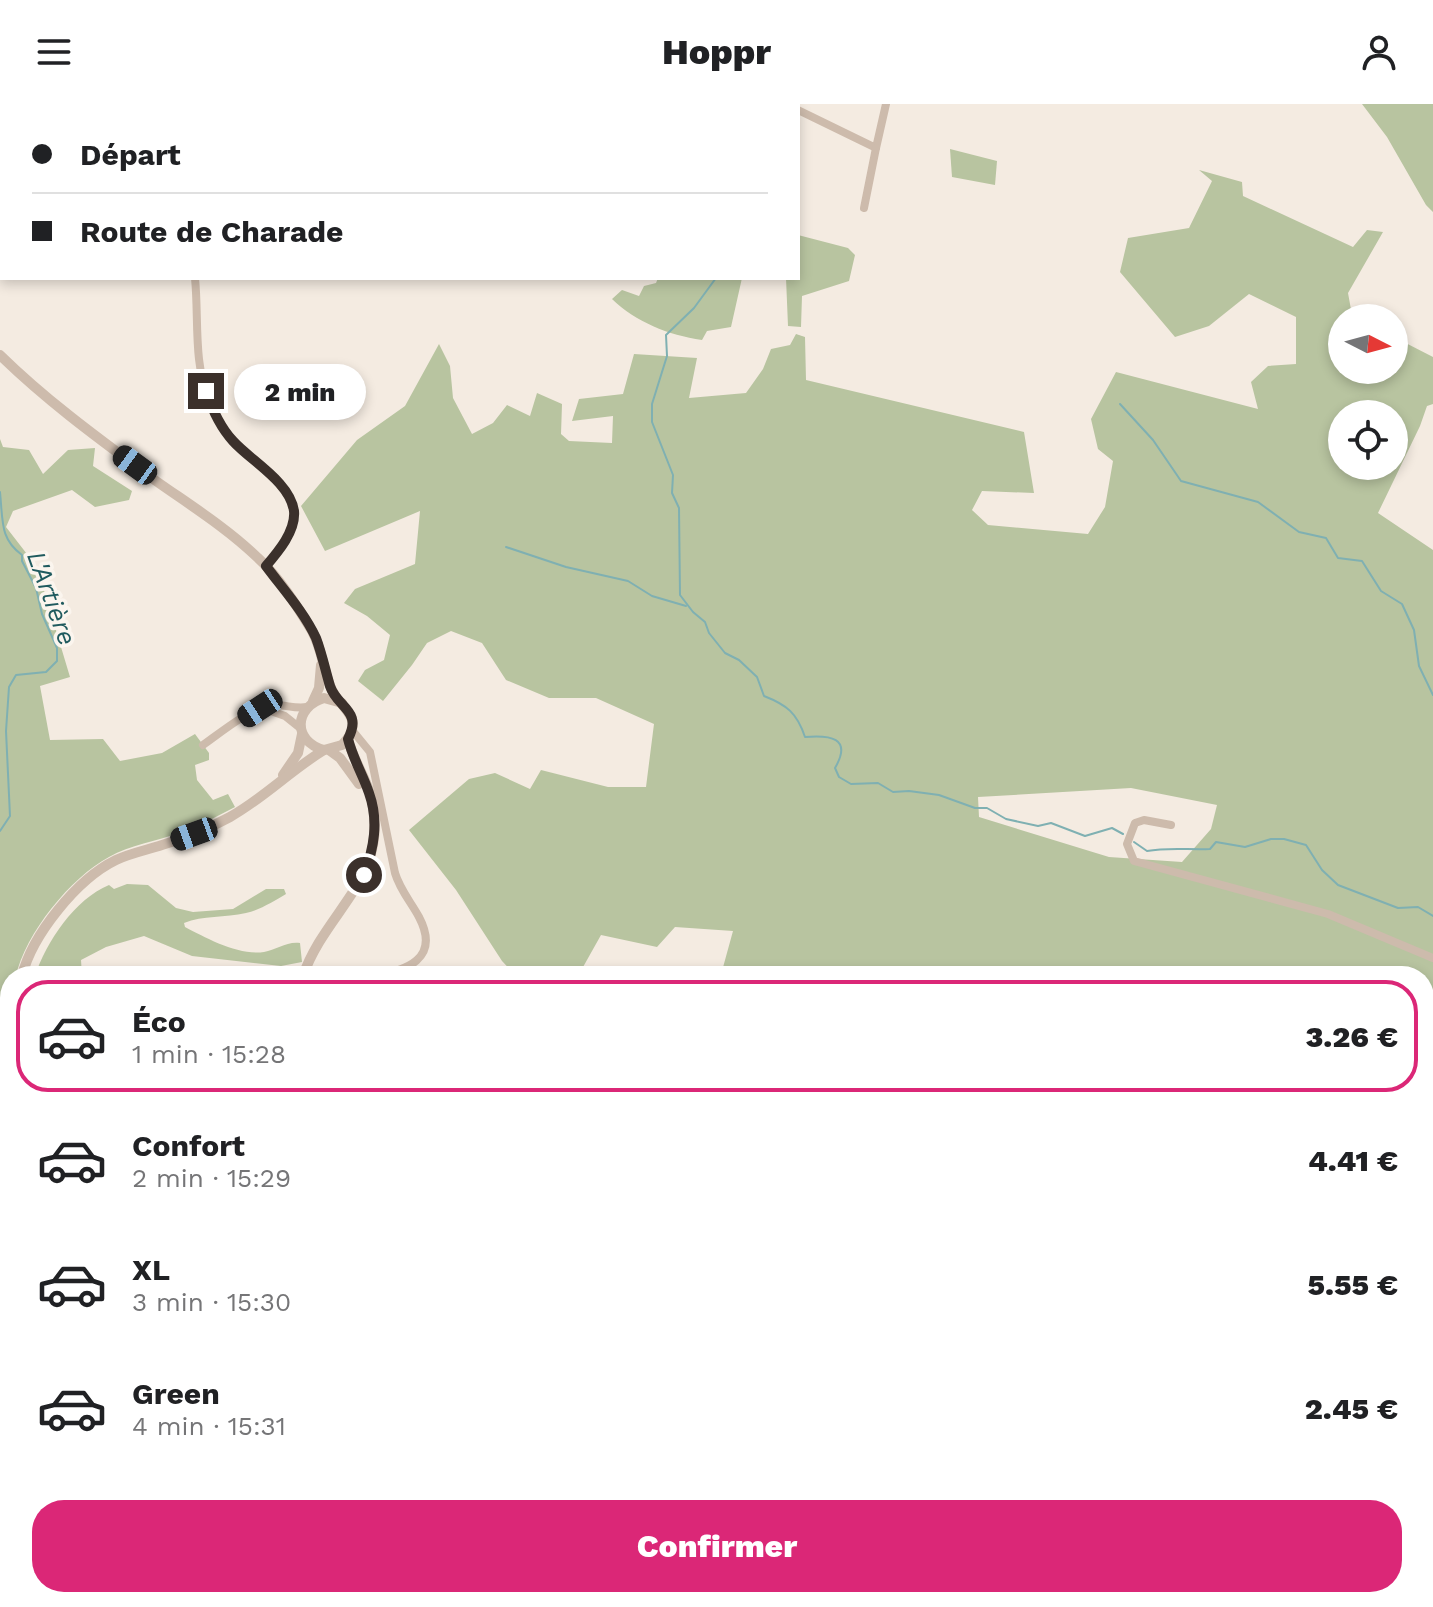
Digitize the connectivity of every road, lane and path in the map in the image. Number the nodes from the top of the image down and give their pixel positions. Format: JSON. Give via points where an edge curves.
{"nodes":[{"id":1,"x":886,"y":104,"type":"edge"},
{"id":2,"x":800,"y":111,"type":"edge"},
{"id":3,"x":876,"y":148,"type":"junction"},
{"id":4,"x":864,"y":208,"type":"dead end"},
{"id":5,"x":195,"y":280,"type":"edge"},
{"id":6,"x":0,"y":355,"type":"edge"},
{"id":7,"x":266,"y":566,"type":"junction"},
{"id":8,"x":319,"y":647,"type":"junction"},
{"id":9,"x":342,"y":703,"type":"junction"},
{"id":10,"x":310,"y":704,"type":"junction"},
{"id":11,"x":260,"y":708,"type":"junction"},
{"id":12,"x":301,"y":731,"type":"junction"},
{"id":13,"x":350,"y":734,"type":"junction"},
{"id":14,"x":203,"y":745,"type":"dead end"},
{"id":15,"x":326,"y":750,"type":"junction"},
{"id":16,"x":267,"y":793,"type":"junction"},
{"id":17,"x":372,"y":808,"type":"junction"},
{"id":18,"x":1171,"y":825,"type":"dead end"},
{"id":19,"x":1433,"y":958,"type":"edge"},
{"id":20,"x":25,"y":966,"type":"edge"},
{"id":21,"x":308,"y":966,"type":"edge"},
{"id":22,"x":411,"y":966,"type":"edge"}],
"edges":[{"from":1,"to":3,"type":"street"},
{"from":2,"to":3,"type":"street"},
{"from":3,"to":4,"type":"street"},
{"from":5,"to":7,"type":"street","via":[[199,361],[210,403],[226,432],[292,505],[289,533]]},
{"from":6,"to":7,"type":"street","via":[[74,419]]},
{"from":7,"to":8,"type":"street"},
{"from":8,"to":9,"type":"street","via":[[330,686]]},
{"from":8,"to":10,"type":"street","via":[[319,688]]},
{"from":9,"to":10,"type":"street","via":[[324,698]]},
{"from":9,"to":13,"type":"street","via":[[351,715]]},
{"from":10,"to":11,"type":"street"},
{"from":10,"to":12,"type":"street","via":[[302,715]]},
{"from":11,"to":12,"type":"street","via":[[285,716]]},
{"from":11,"to":14,"type":"street"},
{"from":12,"to":15,"type":"street","via":[[308,742]]},
{"from":12,"to":16,"type":"street","via":[[292,764]]},
{"from":13,"to":15,"type":"street"},
{"from":13,"to":17,"type":"street"},
{"from":13,"to":22,"type":"street","via":[[368,749],[395,873],[421,922],[425,940]]},
{"from":15,"to":16,"type":"street"},
{"from":15,"to":17,"type":"street","via":[[348,768]]},
{"from":16,"to":20,"type":"street","via":[[210,827],[103,868],[47,925]]},
{"from":17,"to":21,"type":"street","via":[[374,842],[364,875]]},
{"from":18,"to":19,"type":"street","via":[[1157,820],[1135,823],[1127,844],[1134,861],[1328,914]]}]}
